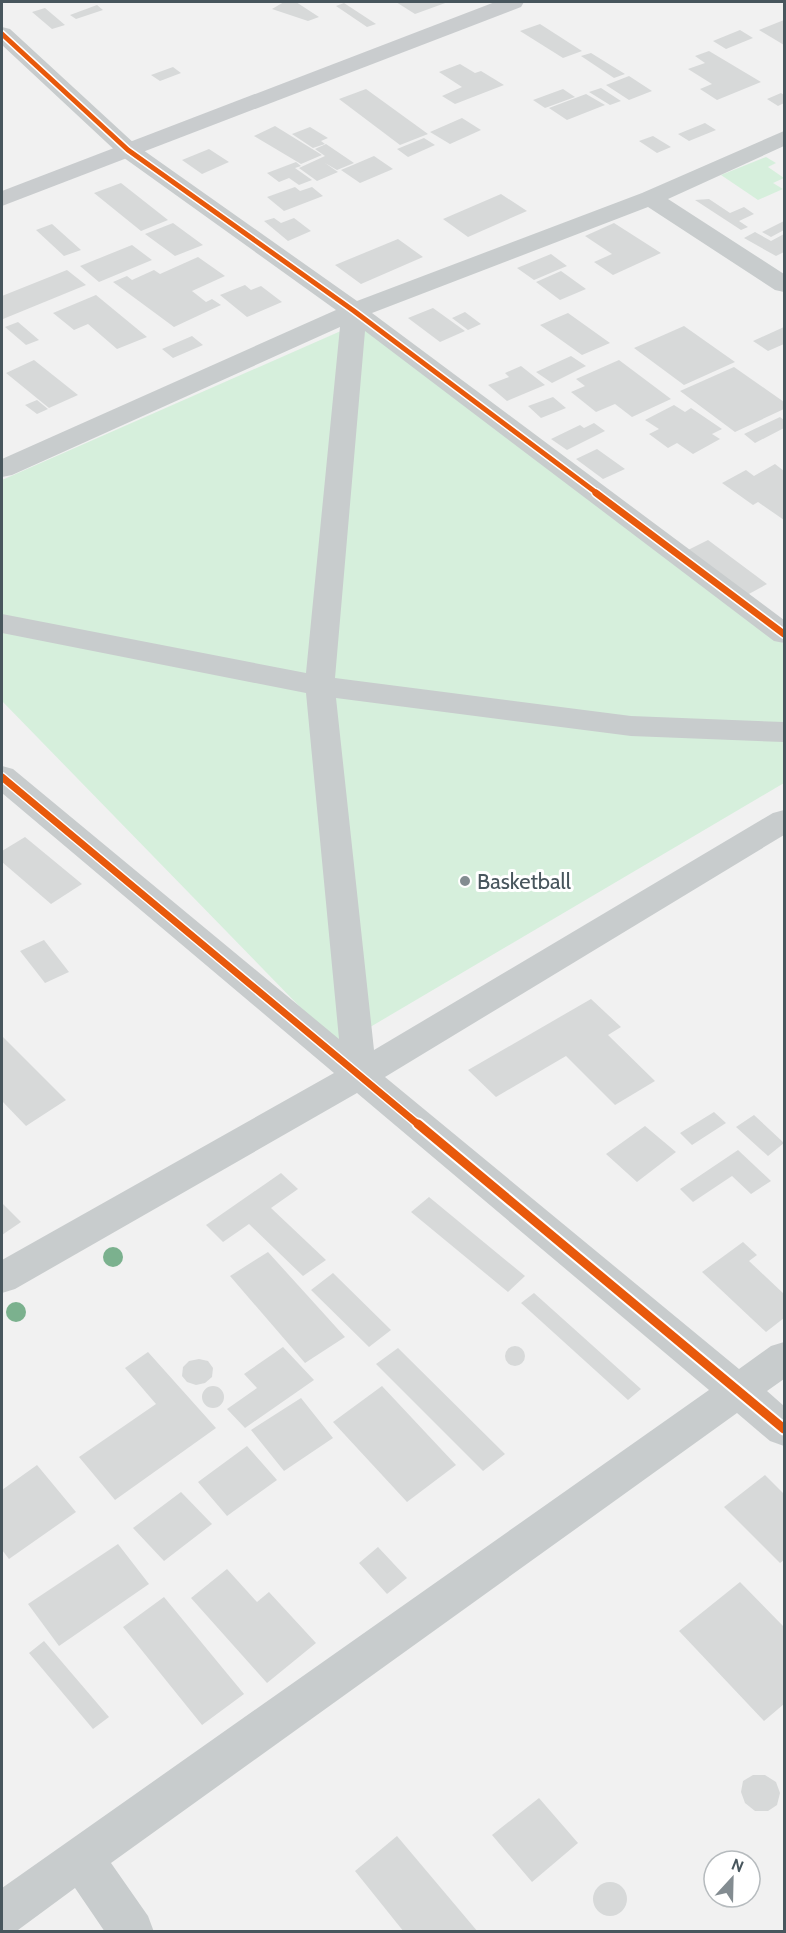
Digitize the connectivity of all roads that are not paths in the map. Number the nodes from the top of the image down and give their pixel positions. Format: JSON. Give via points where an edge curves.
{"nodes":[{"id":1,"x":513,"y":2,"type":"edge"},
{"id":2,"x":2,"y":34,"type":"edge"},
{"id":3,"x":784,"y":138,"type":"edge"},
{"id":4,"x":128,"y":150,"type":"junction"},
{"id":5,"x":650,"y":198,"type":"junction"},
{"id":6,"x":2,"y":199,"type":"edge"},
{"id":7,"x":784,"y":285,"type":"edge"},
{"id":8,"x":354,"y":310,"type":"junction"},
{"id":9,"x":2,"y":469,"type":"edge"},
{"id":10,"x":2,"y":623,"type":"edge"},
{"id":11,"x":784,"y":634,"type":"edge"},
{"id":12,"x":320,"y":686,"type":"junction"},
{"id":13,"x":784,"y":732,"type":"edge"},
{"id":14,"x":3,"y":779,"type":"edge"},
{"id":15,"x":784,"y":820,"type":"edge"},
{"id":16,"x":360,"y":1076,"type":"junction"},
{"id":17,"x":2,"y":1278,"type":"edge"},
{"id":18,"x":784,"y":1358,"type":"edge"},
{"id":19,"x":738,"y":1390,"type":"junction"},
{"id":20,"x":784,"y":1429,"type":"edge"},
{"id":21,"x":80,"y":1857,"type":"junction"},
{"id":22,"x":2,"y":1914,"type":"edge"},
{"id":23,"x":132,"y":1932,"type":"edge"}],
"edges":[{"from":1,"to":4,"type":"street"},
{"from":2,"to":4,"type":"street"},
{"from":3,"to":5,"type":"street"},
{"from":4,"to":6,"type":"street"},
{"from":4,"to":8,"type":"street"},
{"from":5,"to":7,"type":"street"},
{"from":5,"to":8,"type":"street"},
{"from":8,"to":9,"type":"street"},
{"from":8,"to":11,"type":"street"},
{"from":8,"to":12,"type":"street"},
{"from":10,"to":12,"type":"street"},
{"from":12,"to":13,"type":"street","via":[[631,726]]},
{"from":12,"to":16,"type":"street"},
{"from":14,"to":16,"type":"street"},
{"from":15,"to":16,"type":"street"},
{"from":16,"to":17,"type":"street"},
{"from":16,"to":19,"type":"street"},
{"from":18,"to":19,"type":"street"},
{"from":19,"to":20,"type":"street"},
{"from":19,"to":21,"type":"street"},
{"from":21,"to":22,"type":"street"},
{"from":21,"to":23,"type":"street"}]}
